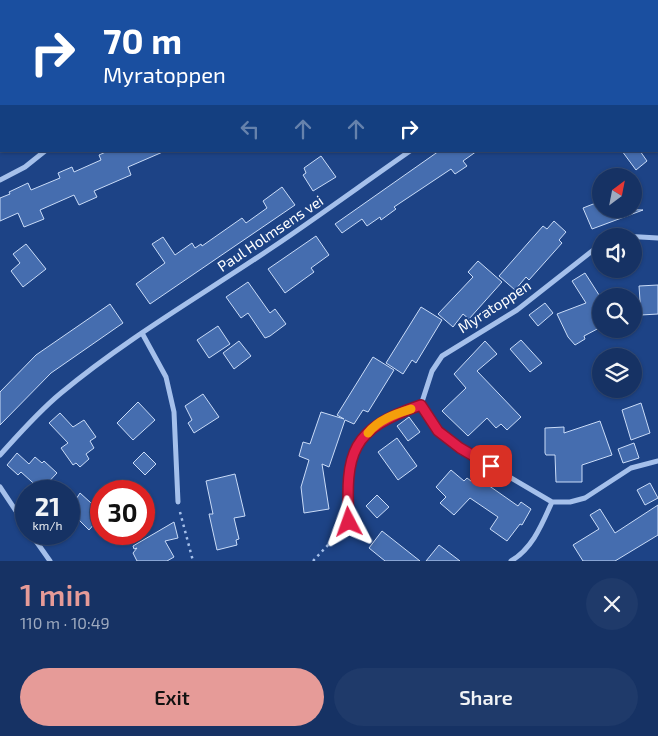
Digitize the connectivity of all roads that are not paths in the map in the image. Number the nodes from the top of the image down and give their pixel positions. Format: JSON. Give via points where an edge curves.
{"nodes":[{"id":1,"x":44,"y":152,"type":"edge"},
{"id":2,"x":409,"y":152,"type":"edge"},
{"id":3,"x":0,"y":180,"type":"edge"},
{"id":4,"x":642,"y":237,"type":"edge"},
{"id":5,"x":658,"y":238,"type":"edge"},
{"id":6,"x":592,"y":251,"type":"edge"},
{"id":7,"x":142,"y":333,"type":"junction"},
{"id":8,"x":421,"y":405,"type":"junction"},
{"id":9,"x":0,"y":455,"type":"edge"},
{"id":10,"x":658,"y":461,"type":"edge"},
{"id":11,"x":0,"y":487,"type":"edge"},
{"id":12,"x":178,"y":502,"type":"road end"},
{"id":13,"x":552,"y":502,"type":"junction"},
{"id":14,"x":15,"y":510,"type":"edge"},
{"id":15,"x":349,"y":522,"type":"road end"},
{"id":16,"x":39,"y":545,"type":"edge"},
{"id":17,"x":50,"y":561,"type":"edge"},
{"id":18,"x":511,"y":561,"type":"edge"}],
"edges":[{"from":1,"to":3,"type":"street","via":[[25,167]]},
{"from":2,"to":7,"type":"street","name":"Paul Holmsens vei"},
{"from":4,"to":5,"type":"street"},
{"from":6,"to":8,"type":"street","name":"Myratoppen","via":[[517,310],[442,356],[432,371]]},
{"from":7,"to":9,"type":"street","name":"Paul Holmsens vei","via":[[61,393]]},
{"from":7,"to":12,"type":"street","via":[[166,377],[174,412]]},
{"from":8,"to":13,"type":"street","via":[[438,431],[460,448]]},
{"from":8,"to":15,"type":"street","via":[[394,414],[372,427],[358,445],[349,464]]},
{"from":10,"to":13,"type":"street","via":[[631,468],[584,498]]},
{"from":11,"to":14,"type":"street"},
{"from":13,"to":18,"type":"street","via":[[534,540]]},
{"from":16,"to":17,"type":"street"}]}
